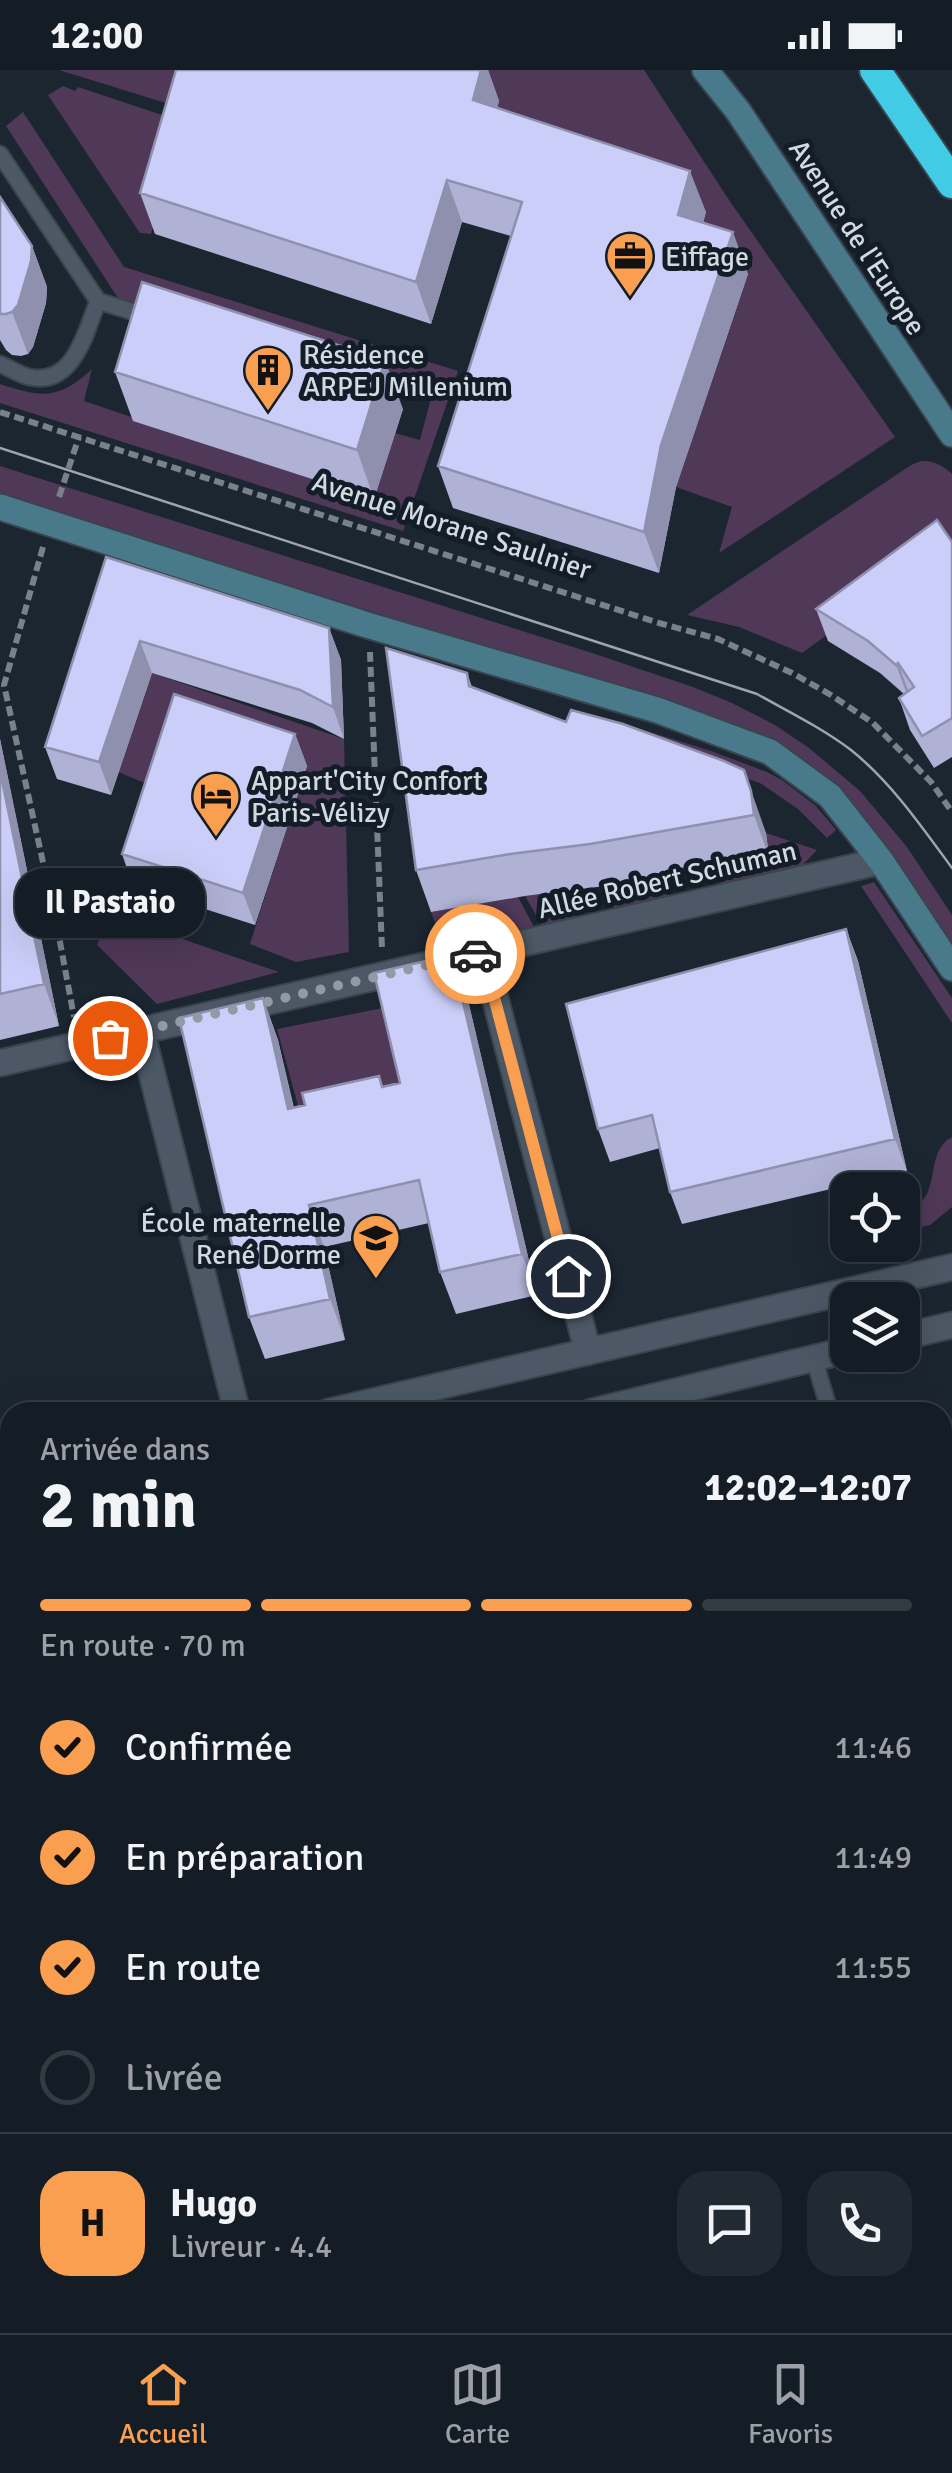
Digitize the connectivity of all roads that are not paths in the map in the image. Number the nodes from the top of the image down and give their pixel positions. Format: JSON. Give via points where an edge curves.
{"nodes":[{"id":1,"x":705,"y":70,"type":"edge"},
{"id":2,"x":718,"y":70,"type":"edge"},
{"id":3,"x":875,"y":70,"type":"edge"},
{"id":4,"x":738,"y":111,"type":"junction"},
{"id":5,"x":0,"y":154,"type":"edge"},
{"id":6,"x":952,"y":183,"type":"edge"},
{"id":7,"x":98,"y":301,"type":"junction"},
{"id":8,"x":143,"y":315,"type":"junction"},
{"id":9,"x":161,"y":320,"type":"edge"},
{"id":10,"x":138,"y":332,"type":"edge"},
{"id":11,"x":0,"y":364,"type":"edge"},
{"id":12,"x":952,"y":434,"type":"edge"},
{"id":13,"x":0,"y":507,"type":"edge"},
{"id":14,"x":880,"y":861,"type":"junction"},
{"id":15,"x":482,"y":952,"type":"junction"},
{"id":16,"x":952,"y":968,"type":"edge"},
{"id":17,"x":141,"y":1030,"type":"junction"},
{"id":18,"x":0,"y":1063,"type":"edge"},
{"id":19,"x":952,"y":1267,"type":"edge"},
{"id":20,"x":952,"y":1325,"type":"edge"},
{"id":21,"x":920,"y":1333,"type":"edge"},
{"id":22,"x":588,"y":1352,"type":"junction"},
{"id":23,"x":830,"y":1355,"type":"edge"},
{"id":24,"x":814,"y":1359,"type":"junction"},
{"id":25,"x":234,"y":1402,"type":"edge"},
{"id":26,"x":371,"y":1402,"type":"edge"},
{"id":27,"x":633,"y":1402,"type":"edge"},
{"id":28,"x":827,"y":1402,"type":"edge"}],
"edges":[{"from":1,"to":4,"type":"main road"},
{"from":2,"to":4,"type":"street","name":"Avenue de l'Europe"},
{"from":3,"to":6,"type":"highway"},
{"from":4,"to":12,"type":"main road","name":"Avenue de l'Europe"},
{"from":5,"to":7,"type":"lane"},
{"from":7,"to":8,"type":"lane"},
{"from":7,"to":11,"type":"lane","via":[[65,369],[41,378]]},
{"from":8,"to":9,"type":"lane"},
{"from":8,"to":10,"type":"lane"},
{"from":13,"to":14,"type":"main road","via":[[657,710],[770,752],[830,796]]},
{"from":14,"to":15,"type":"street","name":"Allée Robert Schuman"},
{"from":14,"to":16,"type":"main road"},
{"from":15,"to":17,"type":"street","name":"Allée Robert Schuman"},
{"from":15,"to":22,"type":"street"},
{"from":17,"to":18,"type":"street","name":"Allée Robert Schuman"},
{"from":17,"to":25,"type":"street"},
{"from":19,"to":22,"type":"street"},
{"from":20,"to":21,"type":"street"},
{"from":22,"to":26,"type":"street"},
{"from":23,"to":24,"type":"street"},
{"from":24,"to":27,"type":"street"},
{"from":24,"to":28,"type":"lane"}]}
